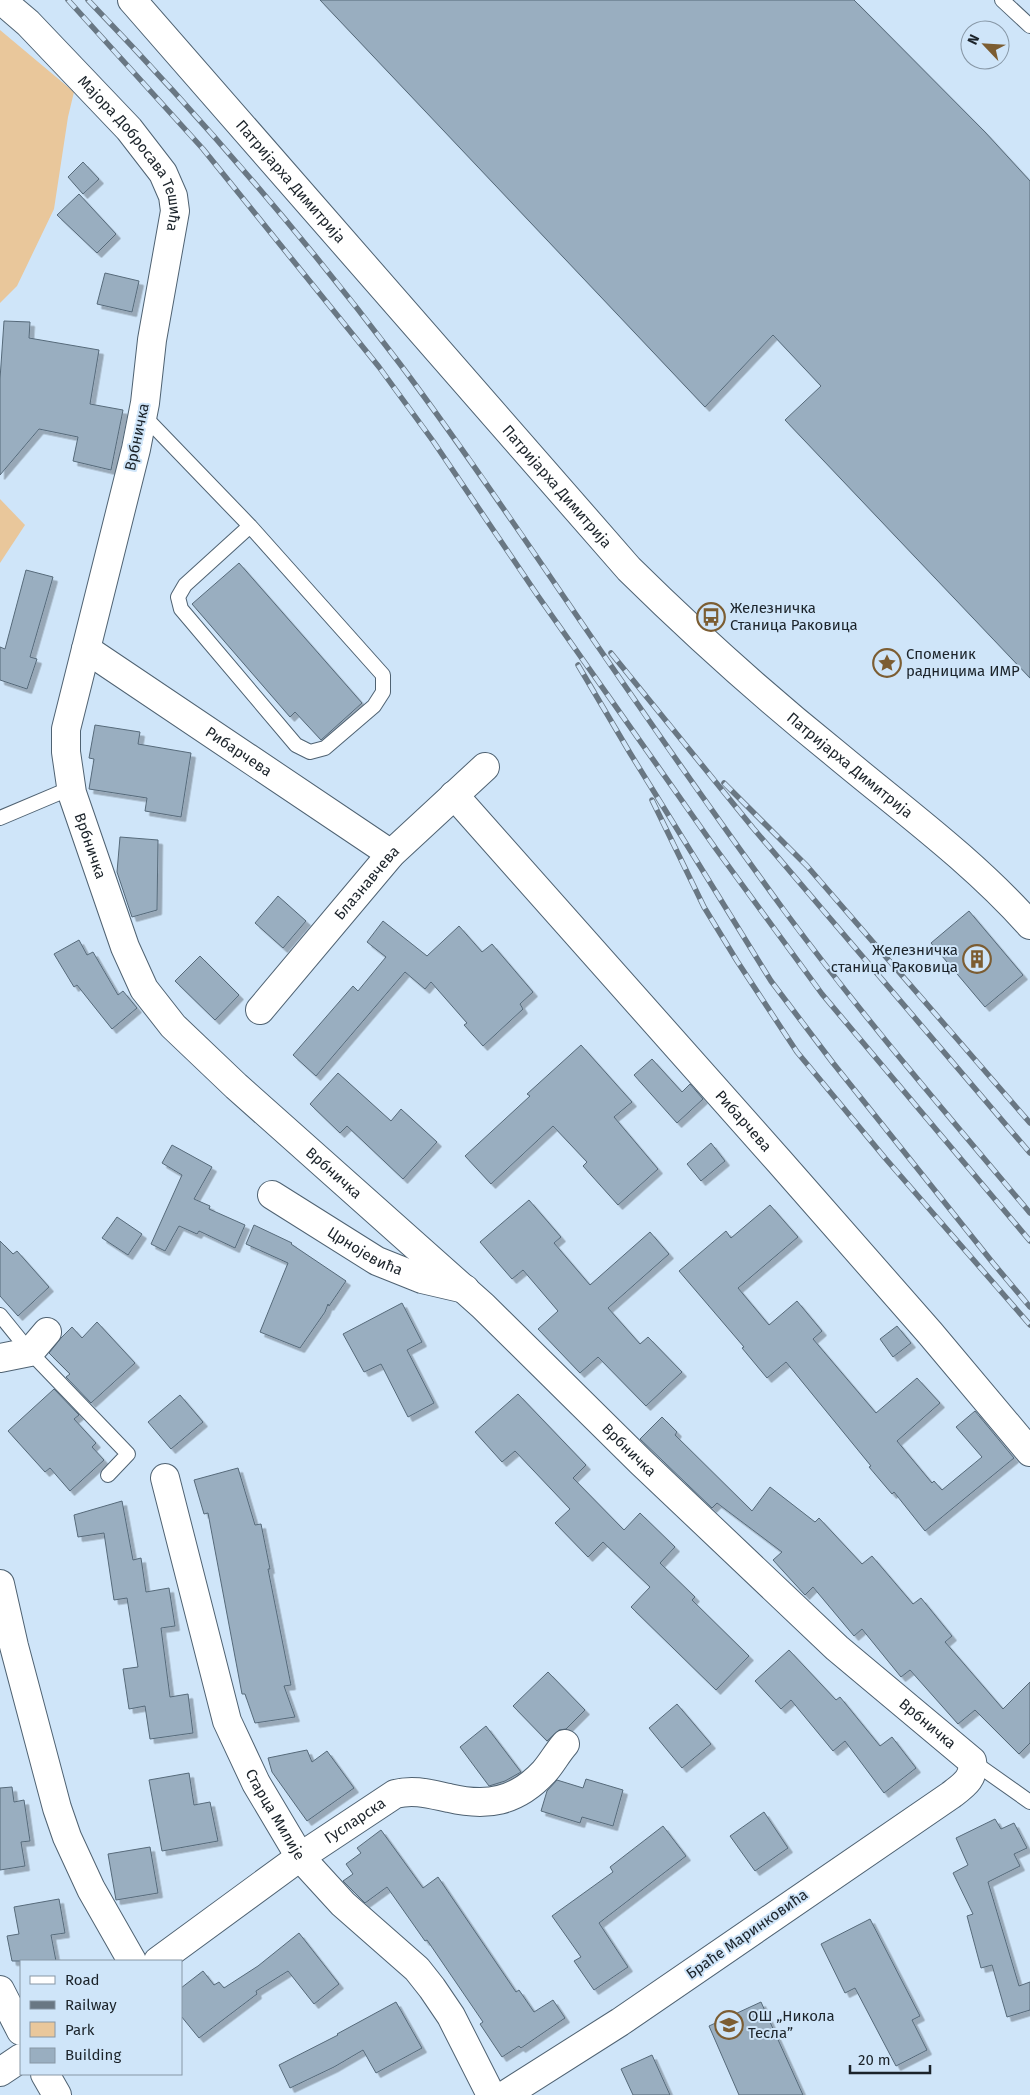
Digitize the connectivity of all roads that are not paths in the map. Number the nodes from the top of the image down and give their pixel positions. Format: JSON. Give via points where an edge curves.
{"nodes":[{"id":1,"x":1,"y":0,"type":"edge"},
{"id":2,"x":132,"y":0,"type":"edge"},
{"id":3,"x":1002,"y":0,"type":"edge"},
{"id":4,"x":1030,"y":26,"type":"edge"},
{"id":5,"x":152,"y":340,"type":"joint"},
{"id":6,"x":143,"y":415,"type":"junction"},
{"id":7,"x":250,"y":526,"type":"junction"},
{"id":8,"x":86,"y":649,"type":"junction"},
{"id":9,"x":485,"y":767,"type":"dead end"},
{"id":10,"x":71,"y":788,"type":"junction"},
{"id":11,"x":454,"y":795,"type":"junction"},
{"id":12,"x":0,"y":818,"type":"edge"},
{"id":13,"x":391,"y":854,"type":"junction"},
{"id":14,"x":1030,"y":925,"type":"edge"},
{"id":15,"x":260,"y":1010,"type":"dead end"},
{"id":16,"x":272,"y":1195,"type":"dead end"},
{"id":17,"x":465,"y":1289,"type":"junction"},
{"id":18,"x":0,"y":1315,"type":"edge"},
{"id":19,"x":38,"y":1342,"type":"junction"},
{"id":20,"x":0,"y":1358,"type":"edge"},
{"id":21,"x":1030,"y":1452,"type":"edge"},
{"id":22,"x":108,"y":1475,"type":"dead end"},
{"id":23,"x":165,"y":1478,"type":"dead end"},
{"id":24,"x":0,"y":1584,"type":"edge"},
{"id":25,"x":565,"y":1744,"type":"dead end"},
{"id":26,"x":972,"y":1760,"type":"junction"},
{"id":27,"x":1030,"y":1802,"type":"edge"},
{"id":28,"x":300,"y":1857,"type":"junction"},
{"id":29,"x":131,"y":1960,"type":"edge"},
{"id":30,"x":159,"y":1960,"type":"edge"},
{"id":31,"x":0,"y":1990,"type":"edge"},
{"id":32,"x":20,"y":2029,"type":"edge"},
{"id":33,"x":20,"y":2059,"type":"edge"},
{"id":34,"x":0,"y":2072,"type":"edge"},
{"id":35,"x":46,"y":2075,"type":"edge"},
{"id":36,"x":57,"y":2095,"type":"edge"},
{"id":37,"x":491,"y":2095,"type":"edge"},
{"id":38,"x":505,"y":2095,"type":"edge"}],
"edges":[{"from":1,"to":5,"type":"street","name":"Мајора Добросава Тешића","via":[[28,23],[129,130],[158,164],[170,186],[175,211]]},
{"from":2,"to":14,"type":"street","name":"Патријарха Димитрија","via":[[629,568],[687,624],[834,753],[965,860]]},
{"from":3,"to":4,"type":"lane"},
{"from":5,"to":6,"type":"street","name":"Врбничка"},
{"from":6,"to":7,"type":"lane"},
{"from":6,"to":8,"type":"street","name":"Врбничка"},
{"from":7,"to":7,"type":"lane","via":[[185,584],[178,596],[180,609],[296,745],[310,752],[325,748],[374,706],[383,692],[383,675]]},
{"from":8,"to":10,"type":"street","name":"Врбничка","via":[[66,729]]},
{"from":8,"to":13,"type":"street","name":"Рибарчева"},
{"from":9,"to":11,"type":"street","name":"Блазнавчева"},
{"from":10,"to":12,"type":"lane"},
{"from":10,"to":17,"type":"street","name":"Врбничка","via":[[125,947],[155,1005],[236,1086]]},
{"from":11,"to":13,"type":"street","name":"Блазнавчева"},
{"from":11,"to":21,"type":"street","name":"Рибарчева","via":[[786,1168]]},
{"from":13,"to":15,"type":"street","name":"Блазнавчева"},
{"from":16,"to":17,"type":"street","name":"Црнојевића","via":[[377,1260],[422,1278]]},
{"from":17,"to":26,"type":"street","name":"Врбничка","via":[[837,1648]]},
{"from":18,"to":19,"type":"lane"},
{"from":19,"to":20,"type":"street"},
{"from":19,"to":22,"type":"lane","via":[[128,1454]]},
{"from":23,"to":28,"type":"street","name":"Старца Милије","via":[[227,1721],[256,1783]]},
{"from":24,"to":29,"type":"street","via":[[60,1815],[77,1862]]},
{"from":25,"to":28,"type":"street","name":"Гусларска","via":[[540,1776],[511,1797],[485,1803],[421,1792],[395,1794]]},
{"from":26,"to":27,"type":"lane","name":"Врбничка"},
{"from":26,"to":38,"type":"street","name":"Браће Маринковића","via":[[971,1778],[951,1795],[620,2022]]},
{"from":28,"to":30,"type":"street","name":"Гусларска"},
{"from":28,"to":37,"type":"street","name":"Старца Милије","via":[[343,1904],[417,1969],[450,2016]]},
{"from":31,"to":32,"type":"street"},
{"from":33,"to":34,"type":"street"},
{"from":35,"to":36,"type":"street"}]}
